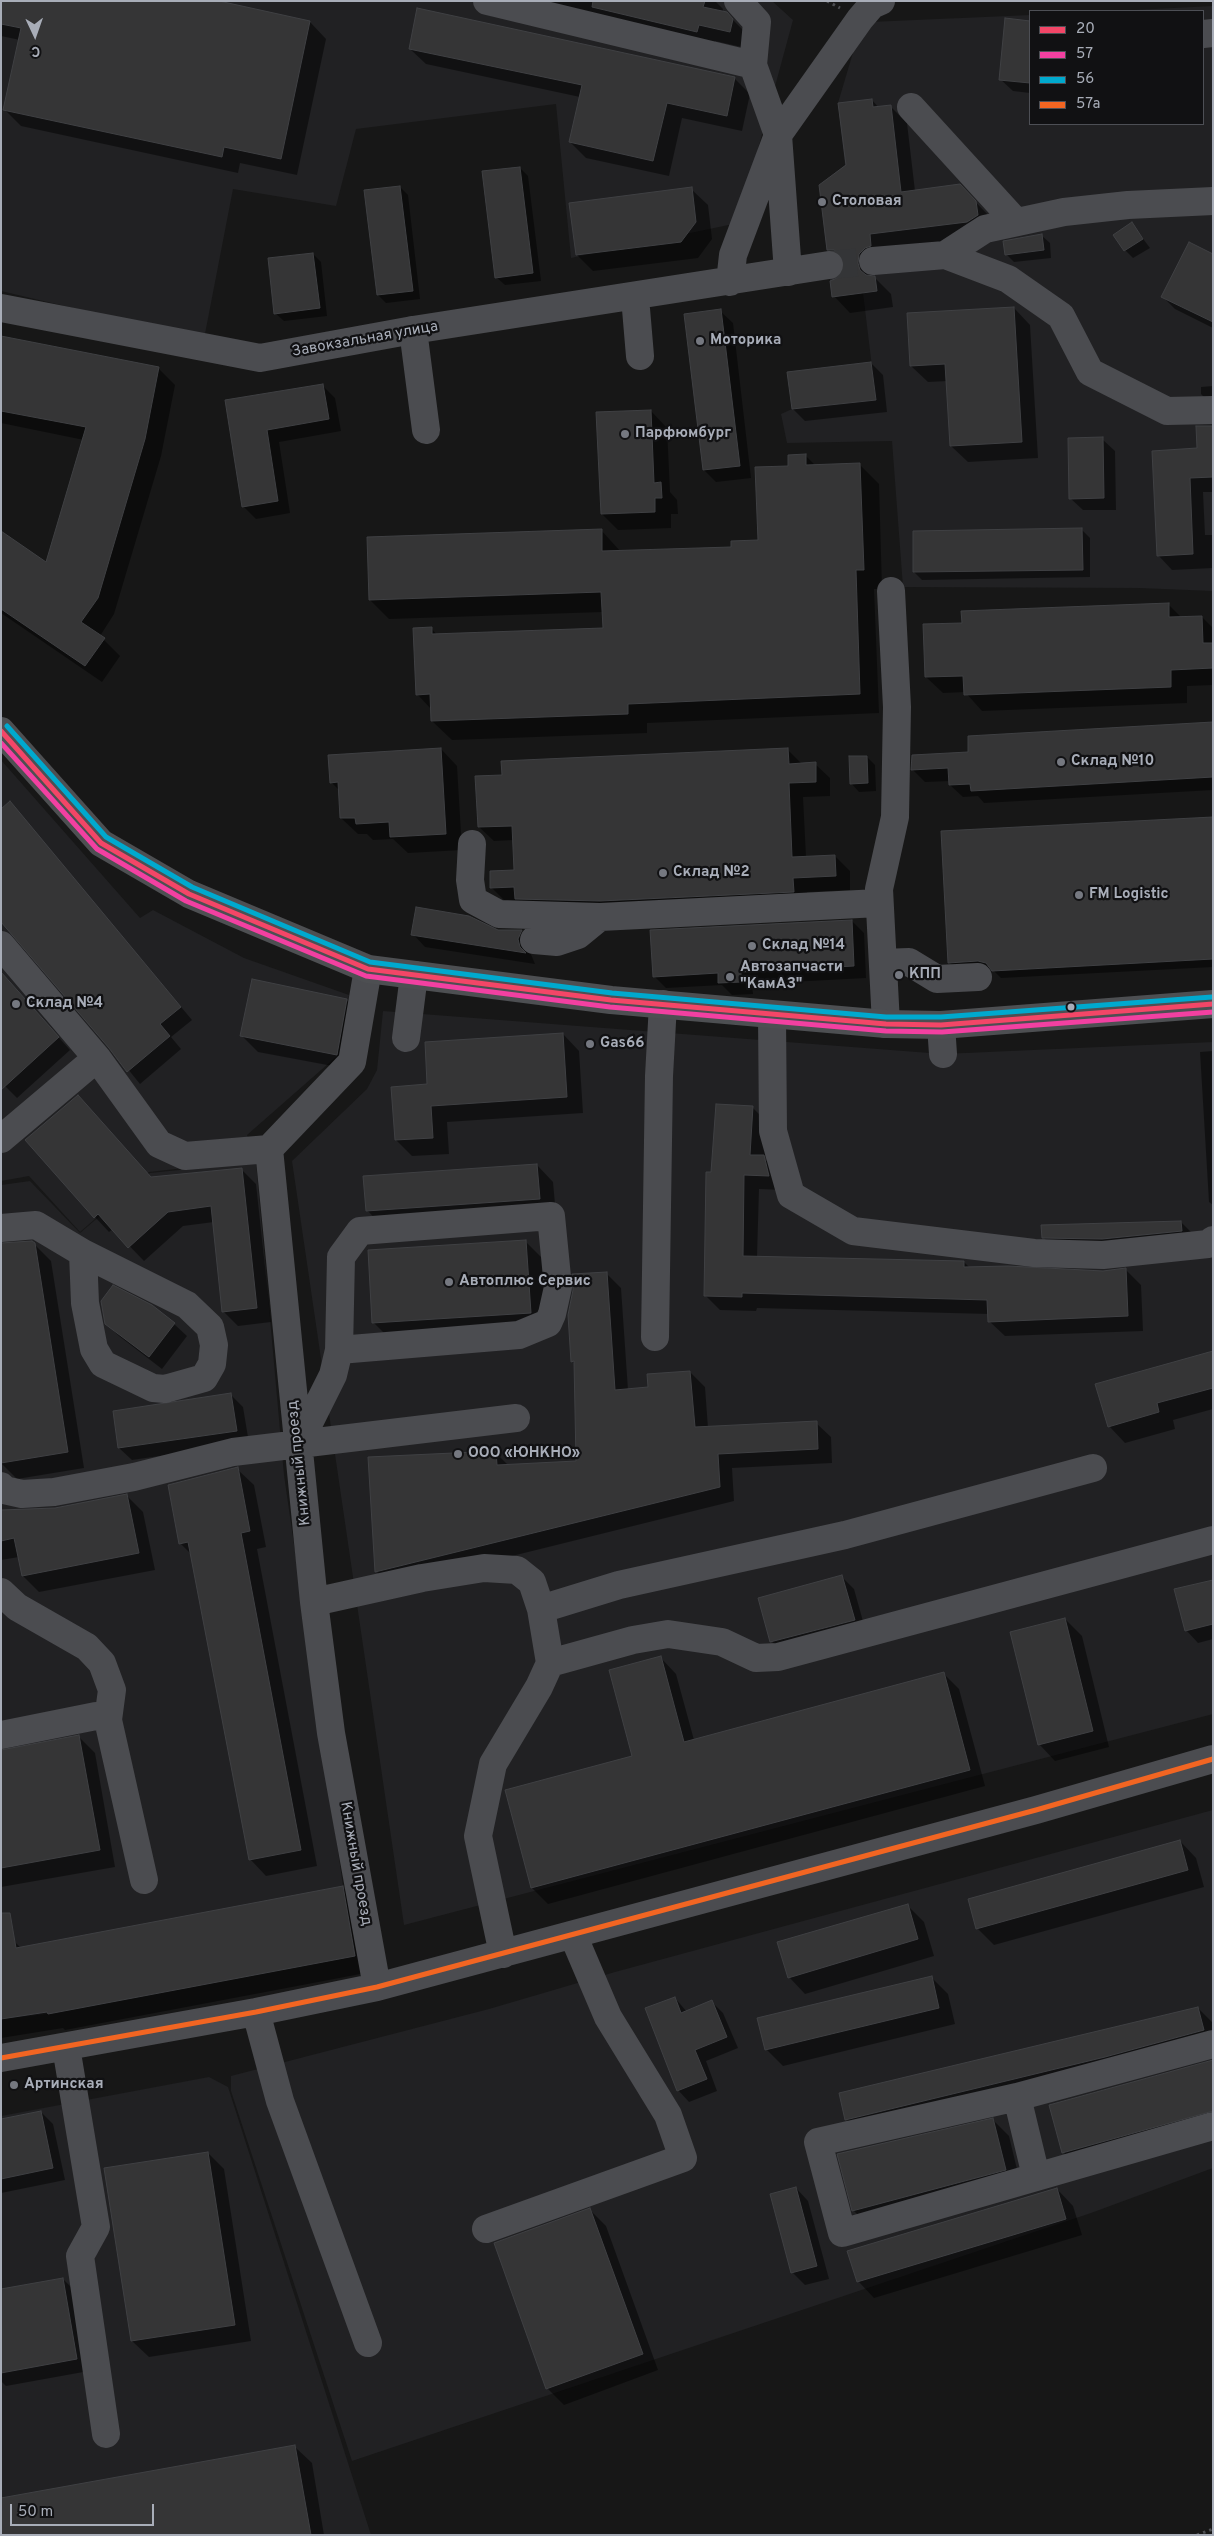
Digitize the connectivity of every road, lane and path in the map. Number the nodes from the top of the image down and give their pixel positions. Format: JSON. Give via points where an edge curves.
{"nodes":[{"id":1,"x":487,"y":1,"type":"edge"},
{"id":2,"x":738,"y":1,"type":"edge"},
{"id":3,"x":881,"y":1,"type":"edge"},
{"id":4,"x":753,"y":65,"type":"junction"},
{"id":5,"x":911,"y":107,"type":"dead end"},
{"id":6,"x":778,"y":135,"type":"junction"},
{"id":7,"x":1213,"y":201,"type":"edge"},
{"id":8,"x":1016,"y":222,"type":"junction"},
{"id":9,"x":945,"y":255,"type":"junction"},
{"id":10,"x":873,"y":261,"type":"tunnel mouth"},
{"id":11,"x":829,"y":265,"type":"tunnel mouth"},
{"id":12,"x":788,"y":272,"type":"junction"},
{"id":13,"x":730,"y":282,"type":"junction"},
{"id":14,"x":634,"y":297,"type":"junction"},
{"id":15,"x":1,"y":308,"type":"edge"},
{"id":16,"x":413,"y":330,"type":"junction"},
{"id":17,"x":640,"y":356,"type":"dead end"},
{"id":18,"x":1213,"y":410,"type":"edge"},
{"id":19,"x":426,"y":430,"type":"dead end"},
{"id":20,"x":891,"y":591,"type":"dead end"},
{"id":21,"x":1,"y":731,"type":"edge"},
{"id":22,"x":472,"y":844,"type":"dead end"},
{"id":23,"x":879,"y":903,"type":"junction"},
{"id":24,"x":600,"y":917,"type":"junction"},
{"id":25,"x":534,"y":940,"type":"dead end"},
{"id":26,"x":1,"y":945,"type":"edge"},
{"id":27,"x":883,"y":964,"type":"junction"},
{"id":28,"x":368,"y":969,"type":"junction"},
{"id":29,"x":414,"y":975,"type":"junction"},
{"id":30,"x":978,"y":977,"type":"dead end"},
{"id":31,"x":663,"y":1004,"type":"junction"},
{"id":32,"x":1213,"y":1004,"type":"edge"},
{"id":33,"x":772,"y":1016,"type":"junction"},
{"id":34,"x":886,"y":1024,"type":"junction"},
{"id":35,"x":941,"y":1026,"type":"junction"},
{"id":36,"x":406,"y":1038,"type":"dead end"},
{"id":37,"x":943,"y":1054,"type":"dead end"},
{"id":38,"x":97,"y":1058,"type":"junction"},
{"id":39,"x":3,"y":1135,"type":"edge"},
{"id":40,"x":269,"y":1149,"type":"junction"},
{"id":41,"x":1,"y":1228,"type":"edge"},
{"id":42,"x":1213,"y":1240,"type":"edge"},
{"id":43,"x":83,"y":1253,"type":"junction"},
{"id":44,"x":655,"y":1337,"type":"dead end"},
{"id":45,"x":339,"y":1350,"type":"junction"},
{"id":46,"x":516,"y":1418,"type":"dead end"},
{"id":47,"x":299,"y":1444,"type":"junction"},
{"id":48,"x":1093,"y":1468,"type":"dead end"},
{"id":49,"x":1,"y":1486,"type":"edge"},
{"id":50,"x":1213,"y":1540,"type":"edge"},
{"id":51,"x":1,"y":1592,"type":"edge"},
{"id":52,"x":314,"y":1602,"type":"junction"},
{"id":53,"x":540,"y":1609,"type":"junction"},
{"id":54,"x":550,"y":1663,"type":"junction"},
{"id":55,"x":108,"y":1720,"type":"junction"},
{"id":56,"x":1,"y":1735,"type":"edge"},
{"id":57,"x":1213,"y":1759,"type":"edge"},
{"id":58,"x":144,"y":1880,"type":"dead end"},
{"id":59,"x":572,"y":1935,"type":"junction"},
{"id":60,"x":503,"y":1954,"type":"junction"},
{"id":61,"x":377,"y":1987,"type":"junction"},
{"id":62,"x":256,"y":2012,"type":"junction"},
{"id":63,"x":1213,"y":2044,"type":"edge"},
{"id":64,"x":66,"y":2046,"type":"junction"},
{"id":65,"x":1,"y":2058,"type":"edge"},
{"id":66,"x":1017,"y":2097,"type":"junction"},
{"id":67,"x":1213,"y":2126,"type":"edge"},
{"id":68,"x":1036,"y":2176,"type":"junction"},
{"id":69,"x":486,"y":2228,"type":"dead end"},
{"id":70,"x":368,"y":2343,"type":"dead end"},
{"id":71,"x":106,"y":2434,"type":"dead end"},
{"id":72,"x":1213,"y":2529,"type":"edge"},
{"id":73,"x":1197,"y":2535,"type":"edge"}],
"edges":[{"from":1,"to":4,"type":"street"},
{"from":2,"to":4,"type":"street","via":[[757,22]]},
{"from":3,"to":6,"type":"street","via":[[872,4],[860,19]]},
{"from":4,"to":6,"type":"street"},
{"from":5,"to":8,"type":"street"},
{"from":6,"to":12,"type":"street"},
{"from":6,"to":13,"type":"street","via":[[733,255]]},
{"from":7,"to":8,"type":"street","via":[[1073,211]]},
{"from":8,"to":9,"type":"street","via":[[985,229]]},
{"from":9,"to":10,"type":"street"},
{"from":9,"to":18,"type":"street","via":[[1008,279],[1061,316],[1090,372],[1167,411]]},
{"from":11,"to":12,"type":"street","name":"Завокзальная улица"},
{"from":12,"to":13,"type":"street","name":"Завокзальная улица"},
{"from":13,"to":14,"type":"street","name":"Завокзальная улица"},
{"from":14,"to":16,"type":"street","name":"Завокзальная улица"},
{"from":14,"to":17,"type":"street"},
{"from":15,"to":16,"type":"street","name":"Завокзальная улица","via":[[260,358]]},
{"from":16,"to":19,"type":"street"},
{"from":20,"to":23,"type":"street","via":[[897,714],[895,818],[878,889]]},
{"from":21,"to":28,"type":"main road","via":[[101,843],[189,894]]},
{"from":22,"to":24,"type":"street","via":[[480,880],[473,900],[499,914]]},
{"from":23,"to":24,"type":"street"},
{"from":23,"to":27,"type":"street"},
{"from":24,"to":25,"type":"street","via":[[578,935],[557,942]]},
{"from":26,"to":38,"type":"street"},
{"from":27,"to":30,"type":"street","via":[[909,962],[937,979]]},
{"from":27,"to":34,"type":"street"},
{"from":28,"to":29,"type":"main road"},
{"from":28,"to":40,"type":"street","via":[[352,1062]]},
{"from":29,"to":31,"type":"main road"},
{"from":29,"to":36,"type":"street"},
{"from":31,"to":33,"type":"main road"},
{"from":31,"to":44,"type":"street"},
{"from":32,"to":35,"type":"main road"},
{"from":33,"to":34,"type":"main road"},
{"from":33,"to":42,"type":"street","via":[[773,1131],[791,1195],[853,1231],[1034,1254],[1104,1255],[1208,1244]]},
{"from":34,"to":35,"type":"main road"},
{"from":35,"to":37,"type":"street"},
{"from":38,"to":39,"type":"street"},
{"from":38,"to":40,"type":"street","via":[[159,1144],[185,1156]]},
{"from":40,"to":47,"type":"street","name":"Книжный проезд"},
{"from":41,"to":43,"type":"street","via":[[36,1225]]},
{"from":43,"to":43,"type":"street","via":[[85,1303],[94,1349],[103,1364],[153,1388],[165,1389],[204,1378],[212,1364],[214,1345],[210,1327],[187,1304]]},
{"from":45,"to":45,"type":"street","via":[[519,1336],[548,1323],[558,1287],[551,1216],[360,1231],[341,1257]]},
{"from":45,"to":47,"type":"street","via":[[333,1375]]},
{"from":46,"to":47,"type":"street"},
{"from":47,"to":49,"type":"street","via":[[232,1452],[134,1477],[54,1492],[22,1494],[4,1490]]},
{"from":47,"to":52,"type":"street","name":"Книжный проезд"},
{"from":48,"to":53,"type":"street","via":[[845,1535],[618,1585]]},
{"from":50,"to":54,"type":"street","via":[[778,1657],[756,1658],[722,1642],[668,1634],[633,1640]]},
{"from":51,"to":55,"type":"street","via":[[17,1607],[87,1647],[102,1663],[112,1690]]},
{"from":52,"to":53,"type":"street","via":[[484,1568],[517,1570],[532,1582]]},
{"from":52,"to":61,"type":"street","name":"Книжный проезд","via":[[331,1733]]},
{"from":53,"to":54,"type":"street"},
{"from":54,"to":60,"type":"street","via":[[493,1764],[478,1836]]},
{"from":55,"to":56,"type":"street","via":[[96,1716]]},
{"from":55,"to":58,"type":"street"},
{"from":57,"to":59,"type":"street"},
{"from":59,"to":60,"type":"street"},
{"from":59,"to":69,"type":"street","via":[[608,2016],[668,2115],[683,2158]]},
{"from":60,"to":61,"type":"street"},
{"from":61,"to":62,"type":"street"},
{"from":62,"to":64,"type":"street"},
{"from":62,"to":70,"type":"street","via":[[280,2101]]},
{"from":63,"to":66,"type":"street"},
{"from":64,"to":65,"type":"street"},
{"from":64,"to":71,"type":"street","via":[[96,2227],[80,2256]]},
{"from":66,"to":68,"type":"street"},
{"from":66,"to":68,"type":"street","via":[[818,2142],[842,2233]]},
{"from":67,"to":68,"type":"street"},
{"from":72,"to":73,"type":"path"}]}
